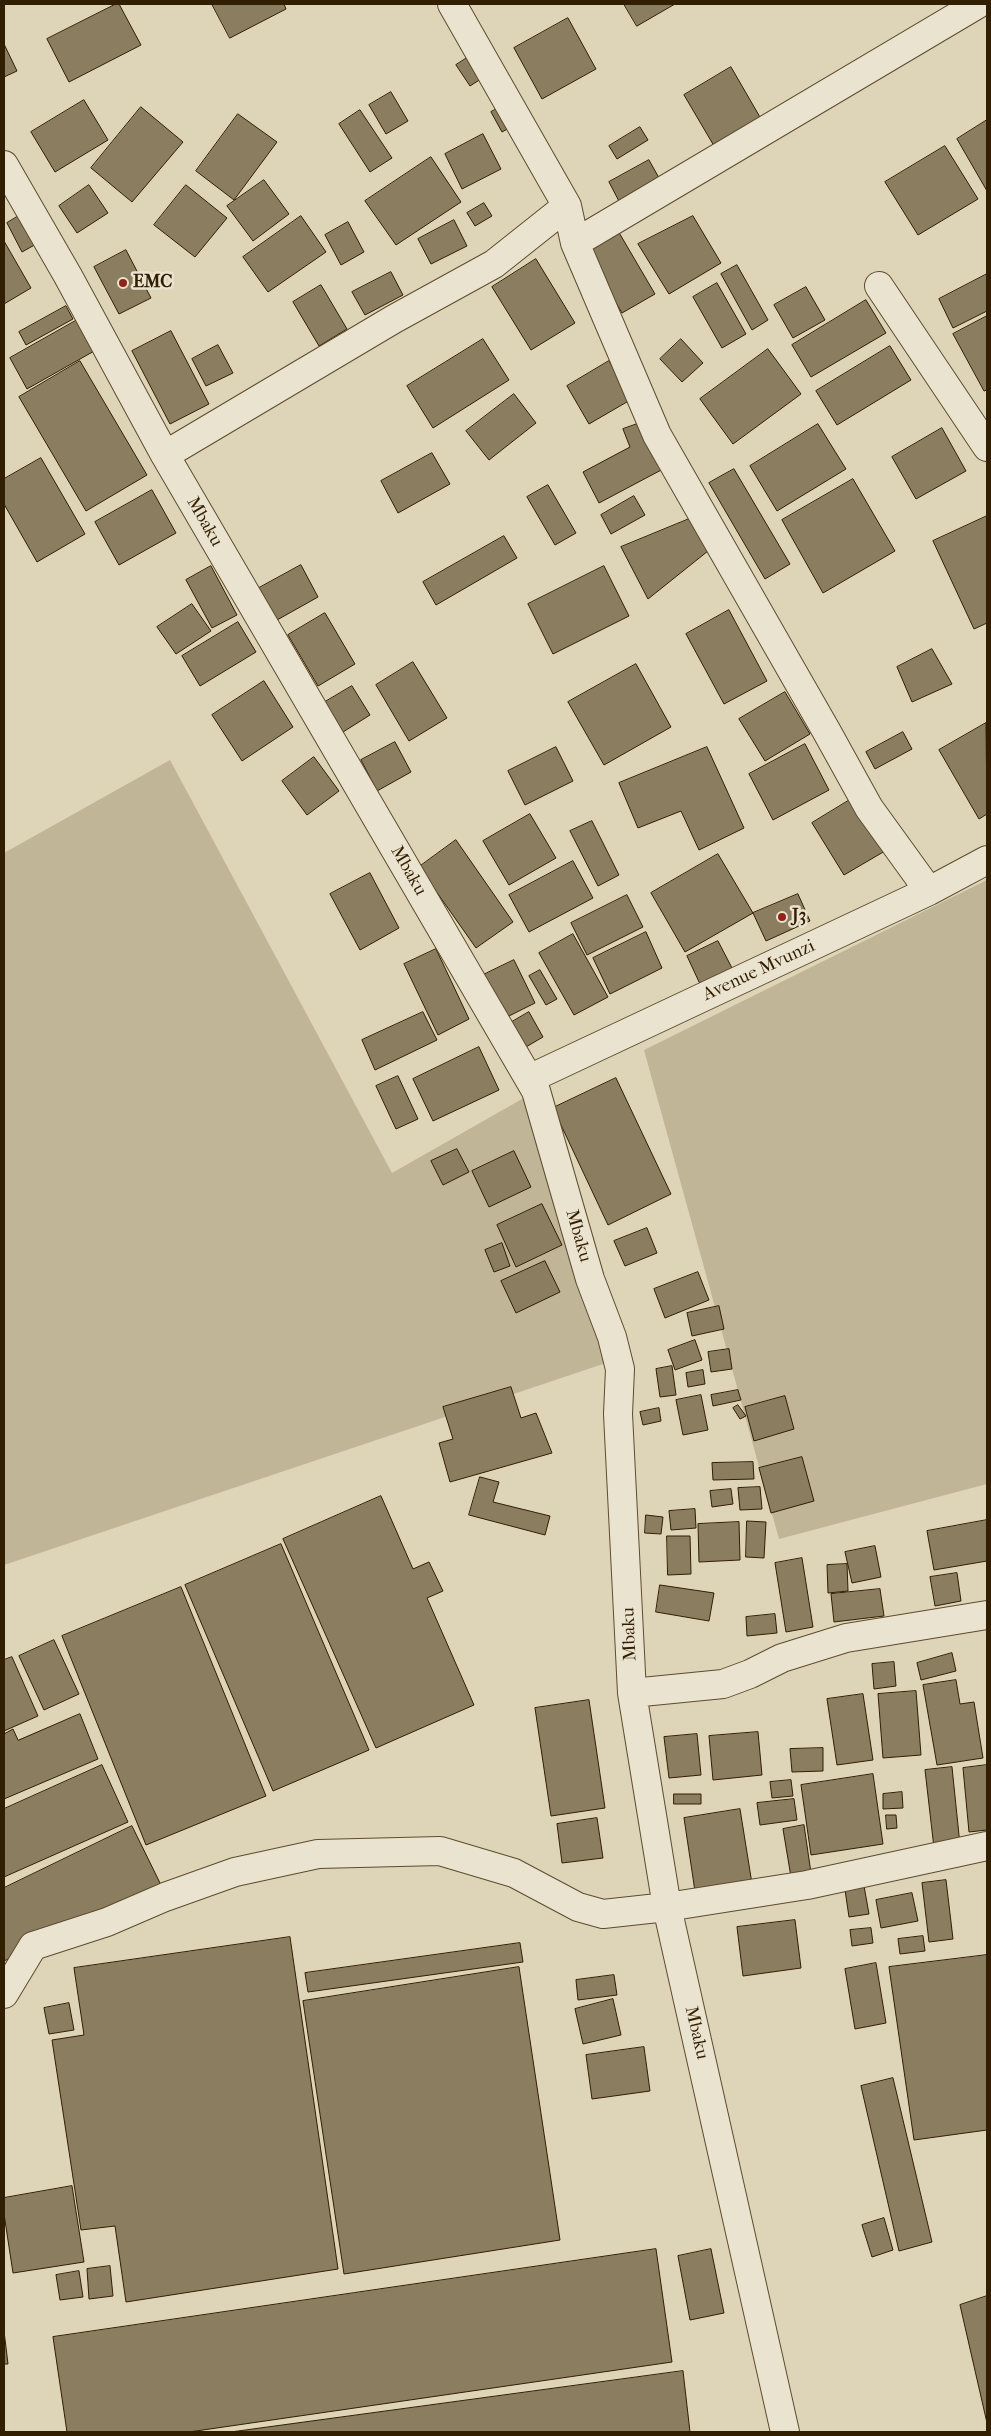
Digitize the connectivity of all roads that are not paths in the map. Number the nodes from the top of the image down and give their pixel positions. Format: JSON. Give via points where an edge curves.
{"nodes":[{"id":1,"x":452,"y":4,"type":"edge"},
{"id":2,"x":978,"y":4,"type":"edge"},
{"id":3,"x":4,"y":165,"type":"edge"},
{"id":4,"x":567,"y":206,"type":"junction"},
{"id":5,"x":575,"y":243,"type":"junction"},
{"id":6,"x":879,"y":286,"type":"dead end"},
{"id":7,"x":987,"y":447,"type":"edge"},
{"id":8,"x":165,"y":455,"type":"junction"},
{"id":9,"x":987,"y":860,"type":"edge"},
{"id":10,"x":929,"y":891,"type":"junction"},
{"id":11,"x":529,"y":1079,"type":"junction"},
{"id":12,"x":987,"y":1615,"type":"edge"},
{"id":13,"x":632,"y":1694,"type":"junction"},
{"id":14,"x":987,"y":1846,"type":"edge"},
{"id":15,"x":667,"y":1907,"type":"junction"},
{"id":16,"x":4,"y":1994,"type":"edge"},
{"id":17,"x":785,"y":2432,"type":"edge"}],
"edges":[{"from":1,"to":4,"type":"street"},
{"from":2,"to":5,"type":"street"},
{"from":3,"to":8,"type":"street","name":"Mbaku"},
{"from":4,"to":5,"type":"street"},
{"from":4,"to":8,"type":"street","via":[[494,264],[394,319]]},
{"from":5,"to":10,"type":"street","via":[[657,435],[869,808]]},
{"from":6,"to":7,"type":"street"},
{"from":8,"to":11,"type":"street","name":"Mbaku"},
{"from":9,"to":10,"type":"street","name":"Avenue Mvunzi"},
{"from":10,"to":11,"type":"street","name":"Avenue Mvunzi"},
{"from":11,"to":13,"type":"street","name":"Mbaku","via":[[536,1091],[590,1279],[612,1337],[620,1369],[618,1414]]},
{"from":12,"to":13,"type":"street","via":[[846,1638],[782,1658],[722,1684]]},
{"from":13,"to":15,"type":"street","name":"Mbaku"},
{"from":14,"to":15,"type":"street","via":[[807,1885]]},
{"from":15,"to":16,"type":"street","via":[[603,1914],[578,1907],[514,1874],[440,1851],[318,1854],[235,1872],[165,1896],[107,1922],[33,1946]]},
{"from":15,"to":17,"type":"street","name":"Mbaku"}]}
